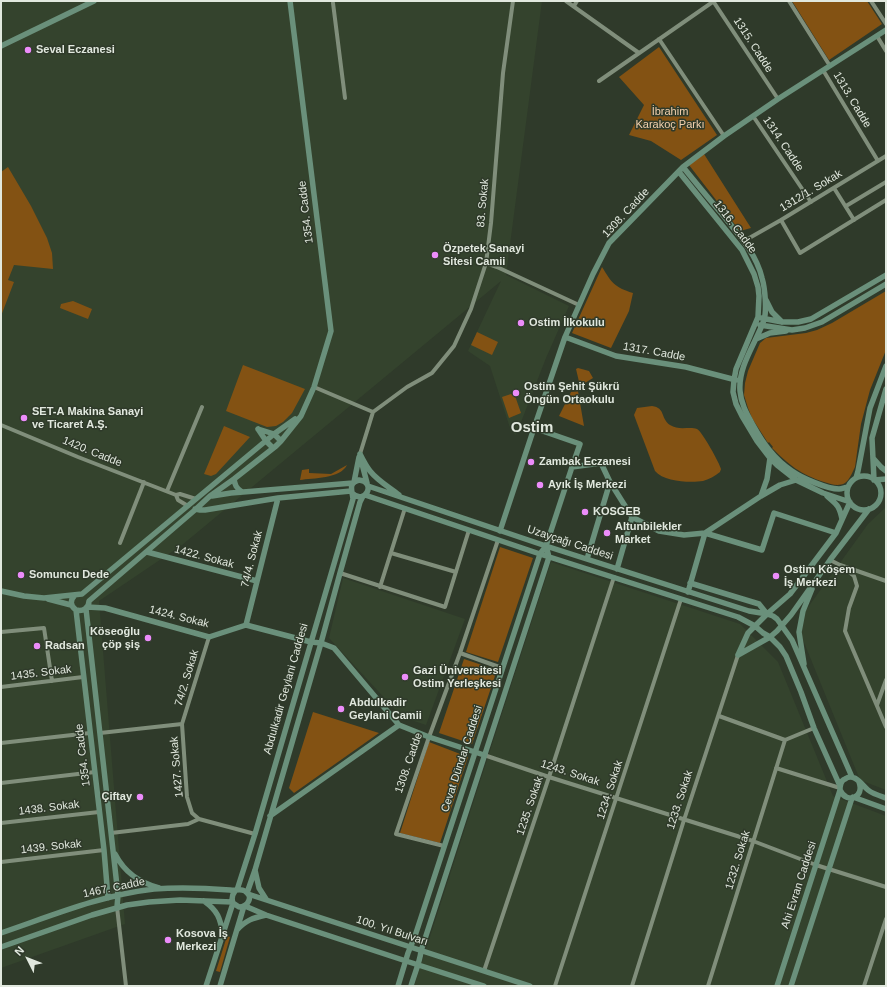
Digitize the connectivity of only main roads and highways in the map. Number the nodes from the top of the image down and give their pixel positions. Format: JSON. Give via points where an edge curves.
{"nodes":[{"id":1,"x":94,"y":1,"type":"edge"},
{"id":2,"x":290,"y":1,"type":"edge"},
{"id":3,"x":886,"y":30,"type":"edge"},
{"id":4,"x":1,"y":46,"type":"edge"},
{"id":5,"x":683,"y":168,"type":"junction"},
{"id":6,"x":679,"y":172,"type":"junction"},
{"id":7,"x":886,"y":275,"type":"edge"},
{"id":8,"x":886,"y":284,"type":"edge"},
{"id":9,"x":765,"y":298,"type":"junction"},
{"id":10,"x":761,"y":318,"type":"junction"},
{"id":11,"x":782,"y":322,"type":"junction"},
{"id":12,"x":755,"y":325,"type":"junction"},
{"id":13,"x":762,"y":325,"type":"junction"},
{"id":14,"x":792,"y":330,"type":"junction"},
{"id":15,"x":565,"y":337,"type":"junction"},
{"id":16,"x":756,"y":339,"type":"junction"},
{"id":17,"x":886,"y":366,"type":"edge"},
{"id":18,"x":734,"y":380,"type":"junction"},
{"id":19,"x":741,"y":381,"type":"junction"},
{"id":20,"x":886,"y":389,"type":"edge"},
{"id":21,"x":301,"y":416,"type":"junction"},
{"id":22,"x":534,"y":428,"type":"junction"},
{"id":23,"x":274,"y":434,"type":"junction"},
{"id":24,"x":266,"y":441,"type":"junction"},
{"id":25,"x":281,"y":441,"type":"junction"},
{"id":26,"x":273,"y":448,"type":"junction"},
{"id":27,"x":360,"y":454,"type":"junction"},
{"id":28,"x":770,"y":458,"type":"junction"},
{"id":29,"x":873,"y":458,"type":"junction"},
{"id":30,"x":572,"y":467,"type":"junction"},
{"id":31,"x":886,"y":471,"type":"edge"},
{"id":32,"x":856,"y":478,"type":"junction"},
{"id":33,"x":234,"y":479,"type":"junction"},
{"id":34,"x":886,"y":479,"type":"edge"},
{"id":35,"x":796,"y":480,"type":"junction"},
{"id":36,"x":874,"y":480,"type":"junction"},
{"id":37,"x":353,"y":482,"type":"junction"},
{"id":38,"x":610,"y":482,"type":"junction"},
{"id":39,"x":368,"y":485,"type":"junction"},
{"id":40,"x":848,"y":487,"type":"junction"},
{"id":41,"x":242,"y":492,"type":"junction"},
{"id":42,"x":352,"y":492,"type":"junction"},
{"id":43,"x":823,"y":493,"type":"junction"},
{"id":44,"x":886,"y":493,"type":"edge"},
{"id":45,"x":364,"y":495,"type":"junction"},
{"id":46,"x":210,"y":496,"type":"junction"},
{"id":47,"x":761,"y":496,"type":"junction"},
{"id":48,"x":880,"y":497,"type":"junction"},
{"id":49,"x":278,"y":498,"type":"junction"},
{"id":50,"x":196,"y":499,"type":"junction"},
{"id":51,"x":406,"y":499,"type":"junction"},
{"id":52,"x":850,"y":502,"type":"junction"},
{"id":53,"x":188,"y":506,"type":"junction"},
{"id":54,"x":196,"y":509,"type":"junction"},
{"id":55,"x":869,"y":509,"type":"junction"},
{"id":56,"x":632,"y":517,"type":"junction"},
{"id":57,"x":842,"y":520,"type":"junction"},
{"id":58,"x":500,"y":530,"type":"junction"},
{"id":59,"x":705,"y":533,"type":"junction"},
{"id":60,"x":836,"y":533,"type":"junction"},
{"id":61,"x":546,"y":546,"type":"junction"},
{"id":62,"x":147,"y":552,"type":"junction"},
{"id":63,"x":540,"y":554,"type":"junction"},
{"id":64,"x":549,"y":557,"type":"junction"},
{"id":65,"x":587,"y":559,"type":"junction"},
{"id":66,"x":617,"y":569,"type":"junction"},
{"id":67,"x":815,"y":580,"type":"junction"},
{"id":68,"x":257,"y":581,"type":"junction"},
{"id":69,"x":690,"y":583,"type":"junction"},
{"id":70,"x":1,"y":591,"type":"edge"},
{"id":71,"x":688,"y":592,"type":"junction"},
{"id":72,"x":82,"y":594,"type":"junction"},
{"id":73,"x":75,"y":595,"type":"junction"},
{"id":74,"x":44,"y":598,"type":"junction"},
{"id":75,"x":72,"y":605,"type":"junction"},
{"id":76,"x":88,"y":605,"type":"junction"},
{"id":77,"x":76,"y":610,"type":"junction"},
{"id":78,"x":766,"y":614,"type":"junction"},
{"id":79,"x":246,"y":624,"type":"junction"},
{"id":80,"x":755,"y":626,"type":"junction"},
{"id":81,"x":782,"y":626,"type":"junction"},
{"id":82,"x":770,"y":637,"type":"junction"},
{"id":83,"x":311,"y":642,"type":"junction"},
{"id":84,"x":321,"y":643,"type":"junction"},
{"id":85,"x":805,"y":670,"type":"junction"},
{"id":86,"x":399,"y":724,"type":"junction"},
{"id":87,"x":475,"y":752,"type":"junction"},
{"id":88,"x":484,"y":755,"type":"junction"},
{"id":89,"x":852,"y":777,"type":"junction"},
{"id":90,"x":858,"y":781,"type":"junction"},
{"id":91,"x":840,"y":788,"type":"junction"},
{"id":92,"x":852,"y":798,"type":"junction"},
{"id":93,"x":886,"y":798,"type":"edge"},
{"id":94,"x":886,"y":809,"type":"edge"},
{"id":95,"x":270,"y":817,"type":"junction"},
{"id":96,"x":255,"y":834,"type":"junction"},
{"id":97,"x":264,"y":836,"type":"junction"},
{"id":98,"x":114,"y":852,"type":"junction"},
{"id":99,"x":255,"y":870,"type":"junction"},
{"id":100,"x":161,"y":889,"type":"junction"},
{"id":101,"x":236,"y":891,"type":"junction"},
{"id":102,"x":248,"y":893,"type":"junction"},
{"id":103,"x":118,"y":895,"type":"junction"},
{"id":104,"x":108,"y":898,"type":"junction"},
{"id":105,"x":267,"y":900,"type":"junction"},
{"id":106,"x":204,"y":901,"type":"junction"},
{"id":107,"x":233,"y":902,"type":"junction"},
{"id":108,"x":244,"y":906,"type":"junction"},
{"id":109,"x":117,"y":908,"type":"junction"},
{"id":110,"x":266,"y":914,"type":"junction"},
{"id":111,"x":236,"y":932,"type":"junction"},
{"id":112,"x":1,"y":934,"type":"edge"},
{"id":113,"x":223,"y":934,"type":"junction"},
{"id":114,"x":1,"y":947,"type":"edge"},
{"id":115,"x":411,"y":947,"type":"junction"},
{"id":116,"x":421,"y":951,"type":"junction"},
{"id":117,"x":406,"y":961,"type":"junction"},
{"id":118,"x":418,"y":965,"type":"junction"},
{"id":119,"x":206,"y":986,"type":"edge"},
{"id":120,"x":220,"y":986,"type":"edge"},
{"id":121,"x":398,"y":986,"type":"edge"},
{"id":122,"x":410,"y":986,"type":"edge"},
{"id":123,"x":482,"y":986,"type":"edge"},
{"id":124,"x":530,"y":986,"type":"edge"},
{"id":125,"x":777,"y":986,"type":"edge"},
{"id":126,"x":791,"y":986,"type":"edge"}],
"edges":[{"from":1,"to":4,"type":"main road"},
{"from":2,"to":21,"type":"main road","name":"1354. Cadde","via":[[331,331],[314,387]]},
{"from":3,"to":5,"type":"main road","name":"1308. Cadde","via":[[778,99]]},
{"from":5,"to":6,"type":"main road","name":"1308. Cadde"},
{"from":5,"to":9,"type":"main road","name":"1316. Cadde","via":[[744,241],[758,264]]},
{"from":6,"to":10,"type":"main road","name":"1316. Cadde","via":[[742,250],[758,287]]},
{"from":6,"to":15,"type":"main road","name":"1308. Cadde","via":[[609,243]]},
{"from":7,"to":11,"type":"main road","via":[[811,320]]},
{"from":8,"to":14,"type":"main road","via":[[822,322]]},
{"from":9,"to":10,"type":"main road","name":"1316. Cadde"},
{"from":9,"to":11,"type":"main road","via":[[772,312]]},
{"from":10,"to":11,"type":"main road"},
{"from":10,"to":12,"type":"main road","name":"1316. Cadde"},
{"from":10,"to":13,"type":"main road","name":"1316. Cadde"},
{"from":12,"to":13,"type":"main road"},
{"from":12,"to":18,"type":"main road","name":"1316. Cadde","via":[[736,369]]},
{"from":13,"to":14,"type":"main road"},
{"from":13,"to":16,"type":"main road","name":"1316. Cadde"},
{"from":14,"to":16,"type":"main road","via":[[770,333]]},
{"from":15,"to":18,"type":"main road","name":"1317. Cadde","via":[[616,356],[686,367]]},
{"from":15,"to":22,"type":"main road","name":"1308. Cadde"},
{"from":16,"to":19,"type":"main road","name":"1316. Cadde"},
{"from":17,"to":32,"type":"main road","via":[[870,408]]},
{"from":18,"to":19,"type":"main road","name":"1317. Cadde"},
{"from":18,"to":28,"type":"main road","name":"1316. Cadde","via":[[736,404]]},
{"from":19,"to":40,"type":"main road","name":"1316. Cadde","via":[[740,394],[744,410],[758,436],[781,463],[799,476],[831,488]]},
{"from":20,"to":29,"type":"main road","via":[[872,438]]},
{"from":21,"to":23,"type":"main road"},
{"from":21,"to":25,"type":"main road","name":"1354. Cadde"},
{"from":22,"to":30,"type":"main road","via":[[580,444]]},
{"from":22,"to":58,"type":"main road","name":"1308. Cadde"},
{"from":23,"to":24,"type":"main road"},
{"from":23,"to":24,"type":"main road","via":[[258,428]]},
{"from":23,"to":25,"type":"main road"},
{"from":24,"to":26,"type":"main road"},
{"from":24,"to":50,"type":"main road"},
{"from":25,"to":26,"type":"main road","name":"1354. Cadde"},
{"from":26,"to":33,"type":"main road","name":"1354. Cadde"},
{"from":27,"to":37,"type":"main road"},
{"from":27,"to":39,"type":"main road"},
{"from":27,"to":51,"type":"main road","via":[[375,476]]},
{"from":28,"to":35,"type":"main road","name":"1316. Cadde"},
{"from":28,"to":47,"type":"main road","via":[[767,480]]},
{"from":29,"to":31,"type":"main road"},
{"from":29,"to":36,"type":"main road"},
{"from":30,"to":38,"type":"main road","via":[[601,463]]},
{"from":30,"to":61,"type":"main road"},
{"from":32,"to":36,"type":"main road"},
{"from":32,"to":40,"type":"main road"},
{"from":33,"to":41,"type":"main road","via":[[235,485]]},
{"from":33,"to":46,"type":"main road","name":"1354. Cadde"},
{"from":34,"to":36,"type":"main road"},
{"from":35,"to":43,"type":"main road","name":"1316. Cadde"},
{"from":35,"to":47,"type":"main road","via":[[780,485]]},
{"from":36,"to":48,"type":"main road","via":[[879,487]]},
{"from":37,"to":39,"type":"main road","via":[[362,480]]},
{"from":37,"to":41,"type":"main road"},
{"from":37,"to":42,"type":"main road"},
{"from":38,"to":56,"type":"main road"},
{"from":38,"to":65,"type":"main road"},
{"from":39,"to":45,"type":"main road"},
{"from":39,"to":51,"type":"main road","name":"Uzayçağı Caddesi"},
{"from":40,"to":52,"type":"main road","via":[[847,495]]},
{"from":41,"to":46,"type":"main road"},
{"from":42,"to":45,"type":"main road","via":[[358,497]]},
{"from":42,"to":49,"type":"main road"},
{"from":42,"to":83,"type":"main road","name":"Abdulkadir Geylani Caddesi","via":[[353,499]]},
{"from":43,"to":52,"type":"main road","name":"1316. Cadde"},
{"from":43,"to":57,"type":"main road","via":[[837,504]]},
{"from":44,"to":48,"type":"main road"},
{"from":45,"to":63,"type":"main road","name":"Uzayçağı Caddesi"},
{"from":45,"to":84,"type":"main road","name":"Abdulkadir Geylani Caddesi"},
{"from":46,"to":50,"type":"main road"},
{"from":46,"to":54,"type":"main road","name":"1354. Cadde"},
{"from":47,"to":59,"type":"main road"},
{"from":48,"to":55,"type":"main road"},
{"from":49,"to":54,"type":"main road","via":[[205,510]]},
{"from":49,"to":68,"type":"main road","name":"74/4. Sokak"},
{"from":50,"to":53,"type":"main road"},
{"from":51,"to":58,"type":"main road","name":"Uzayçağı Caddesi"},
{"from":52,"to":55,"type":"main road","via":[[858,509]]},
{"from":52,"to":57,"type":"main road"},
{"from":53,"to":54,"type":"main road"},
{"from":53,"to":72,"type":"main road"},
{"from":54,"to":62,"type":"main road","name":"1354. Cadde"},
{"from":55,"to":67,"type":"main road"},
{"from":56,"to":59,"type":"main road","via":[[659,531],[684,535]]},
{"from":56,"to":66,"type":"main road"},
{"from":57,"to":60,"type":"main road"},
{"from":58,"to":61,"type":"main road","name":"Uzayçağı Caddesi"},
{"from":59,"to":60,"type":"main road","via":[[762,550],[774,513]]},
{"from":59,"to":69,"type":"main road"},
{"from":60,"to":78,"type":"main road","via":[[790,594]]},
{"from":61,"to":63,"type":"main road","name":"Cevat Dündar Caddesi"},
{"from":61,"to":64,"type":"main road"},
{"from":61,"to":65,"type":"main road","name":"Uzayçağı Caddesi"},
{"from":62,"to":68,"type":"main road","name":"1422. Sokak"},
{"from":62,"to":76,"type":"main road","name":"1354. Cadde"},
{"from":63,"to":64,"type":"main road","name":"Uzayçağı Caddesi"},
{"from":63,"to":87,"type":"main road","name":"Cevat Dündar Caddesi"},
{"from":64,"to":80,"type":"main road","name":"Uzayçağı Caddesi","via":[[738,617]]},
{"from":64,"to":88,"type":"main road","name":"Cevat Dündar Caddesi"},
{"from":65,"to":66,"type":"main road","name":"Uzayçağı Caddesi"},
{"from":66,"to":71,"type":"main road","name":"Uzayçağı Caddesi"},
{"from":67,"to":81,"type":"main road"},
{"from":67,"to":85,"type":"main road","via":[[803,611],[799,632]]},
{"from":68,"to":79,"type":"main road","name":"74/4. Sokak"},
{"from":69,"to":71,"type":"main road"},
{"from":69,"to":78,"type":"main road","via":[[759,604]]},
{"from":70,"to":74,"type":"main road"},
{"from":71,"to":78,"type":"main road","name":"Uzayçağı Caddesi","via":[[748,612]]},
{"from":72,"to":73,"type":"main road"},
{"from":72,"to":76,"type":"main road","via":[[86,597]]},
{"from":73,"to":74,"type":"main road"},
{"from":73,"to":75,"type":"main road","via":[[71,601]]},
{"from":74,"to":75,"type":"main road"},
{"from":75,"to":77,"type":"main road"},
{"from":76,"to":77,"type":"main road","via":[[83,611]]},
{"from":76,"to":79,"type":"main road","name":"1424. Sokak","via":[[209,637]]},
{"from":76,"to":98,"type":"main road","name":"1354. Cadde"},
{"from":77,"to":104,"type":"main road","name":"1354. Cadde"},
{"from":78,"to":80,"type":"main road"},
{"from":78,"to":81,"type":"main road","via":[[777,619]]},
{"from":79,"to":83,"type":"main road"},
{"from":80,"to":82,"type":"main road","name":"Uzayçağı Caddesi"},
{"from":80,"to":82,"type":"main road","via":[[738,655]]},
{"from":81,"to":82,"type":"main road"},
{"from":81,"to":85,"type":"main road","via":[[792,640]]},
{"from":82,"to":91,"type":"main road","via":[[786,656]]},
{"from":83,"to":84,"type":"main road"},
{"from":83,"to":96,"type":"main road","name":"Abdulkadir Geylani Caddesi"},
{"from":84,"to":86,"type":"main road","via":[[334,648]]},
{"from":84,"to":95,"type":"main road","name":"Abdulkadir Geylani Caddesi"},
{"from":85,"to":89,"type":"main road"},
{"from":86,"to":87,"type":"main road","name":"1243. Sokak","via":[[428,737]]},
{"from":86,"to":95,"type":"main road"},
{"from":87,"to":88,"type":"main road","name":"1243. Sokak"},
{"from":87,"to":115,"type":"main road","name":"Cevat Dündar Caddesi"},
{"from":88,"to":116,"type":"main road","name":"Cevat Dündar Caddesi"},
{"from":89,"to":90,"type":"main road"},
{"from":89,"to":91,"type":"main road","via":[[845,778]]},
{"from":90,"to":92,"type":"main road","via":[[861,787],[859,793]]},
{"from":90,"to":93,"type":"main road","via":[[869,791]]},
{"from":91,"to":92,"type":"main road","via":[[844,796]]},
{"from":91,"to":125,"type":"main road","name":"Ahi Evran Caddesi"},
{"from":92,"to":94,"type":"main road"},
{"from":92,"to":126,"type":"main road"},
{"from":95,"to":97,"type":"main road","name":"Abdulkadir Geylani Caddesi"},
{"from":96,"to":97,"type":"main road"},
{"from":96,"to":101,"type":"main road","name":"Abdulkadir Geylani Caddesi"},
{"from":97,"to":99,"type":"main road","name":"Abdulkadir Geylani Caddesi"},
{"from":98,"to":100,"type":"main road","via":[[122,865],[136,878]]},
{"from":98,"to":103,"type":"main road","name":"1354. Cadde"},
{"from":99,"to":102,"type":"main road","name":"Abdulkadir Geylani Caddesi"},
{"from":99,"to":105,"type":"main road","via":[[259,888]]},
{"from":100,"to":101,"type":"main road","name":"1467. Cadde"},
{"from":100,"to":103,"type":"main road","name":"1467. Cadde"},
{"from":101,"to":102,"type":"main road","via":[[241,889]]},
{"from":101,"to":107,"type":"main road","via":[[232,895]]},
{"from":102,"to":105,"type":"main road","name":"100. Yıl Bulvarı"},
{"from":102,"to":108,"type":"main road","via":[[249,900]]},
{"from":103,"to":104,"type":"main road","name":"1467. Cadde"},
{"from":103,"to":109,"type":"main road","name":"1354. Cadde"},
{"from":104,"to":109,"type":"main road"},
{"from":104,"to":112,"type":"main road","name":"1467. Cadde"},
{"from":105,"to":115,"type":"main road","name":"100. Yıl Bulvarı"},
{"from":106,"to":107,"type":"main road","name":"1467. Cadde"},
{"from":106,"to":109,"type":"main road","name":"1467. Cadde","via":[[149,902]]},
{"from":106,"to":113,"type":"main road","via":[[216,912]]},
{"from":107,"to":108,"type":"main road","via":[[239,907]]},
{"from":107,"to":113,"type":"main road"},
{"from":108,"to":110,"type":"main road"},
{"from":108,"to":111,"type":"main road"},
{"from":109,"to":114,"type":"main road","name":"1467. Cadde"},
{"from":110,"to":111,"type":"main road","via":[[249,920]]},
{"from":110,"to":117,"type":"main road"},
{"from":111,"to":120,"type":"main road"},
{"from":113,"to":119,"type":"main road"},
{"from":115,"to":116,"type":"main road","name":"100. Yıl Bulvarı"},
{"from":115,"to":117,"type":"main road","name":"Cevat Dündar Caddesi"},
{"from":116,"to":118,"type":"main road","name":"Cevat Dündar Caddesi"},
{"from":116,"to":124,"type":"main road","name":"100. Yıl Bulvarı"},
{"from":117,"to":118,"type":"main road"},
{"from":117,"to":121,"type":"main road","name":"Cevat Dündar Caddesi"},
{"from":118,"to":122,"type":"main road","name":"Cevat Dündar Caddesi"},
{"from":118,"to":123,"type":"main road"}]}
